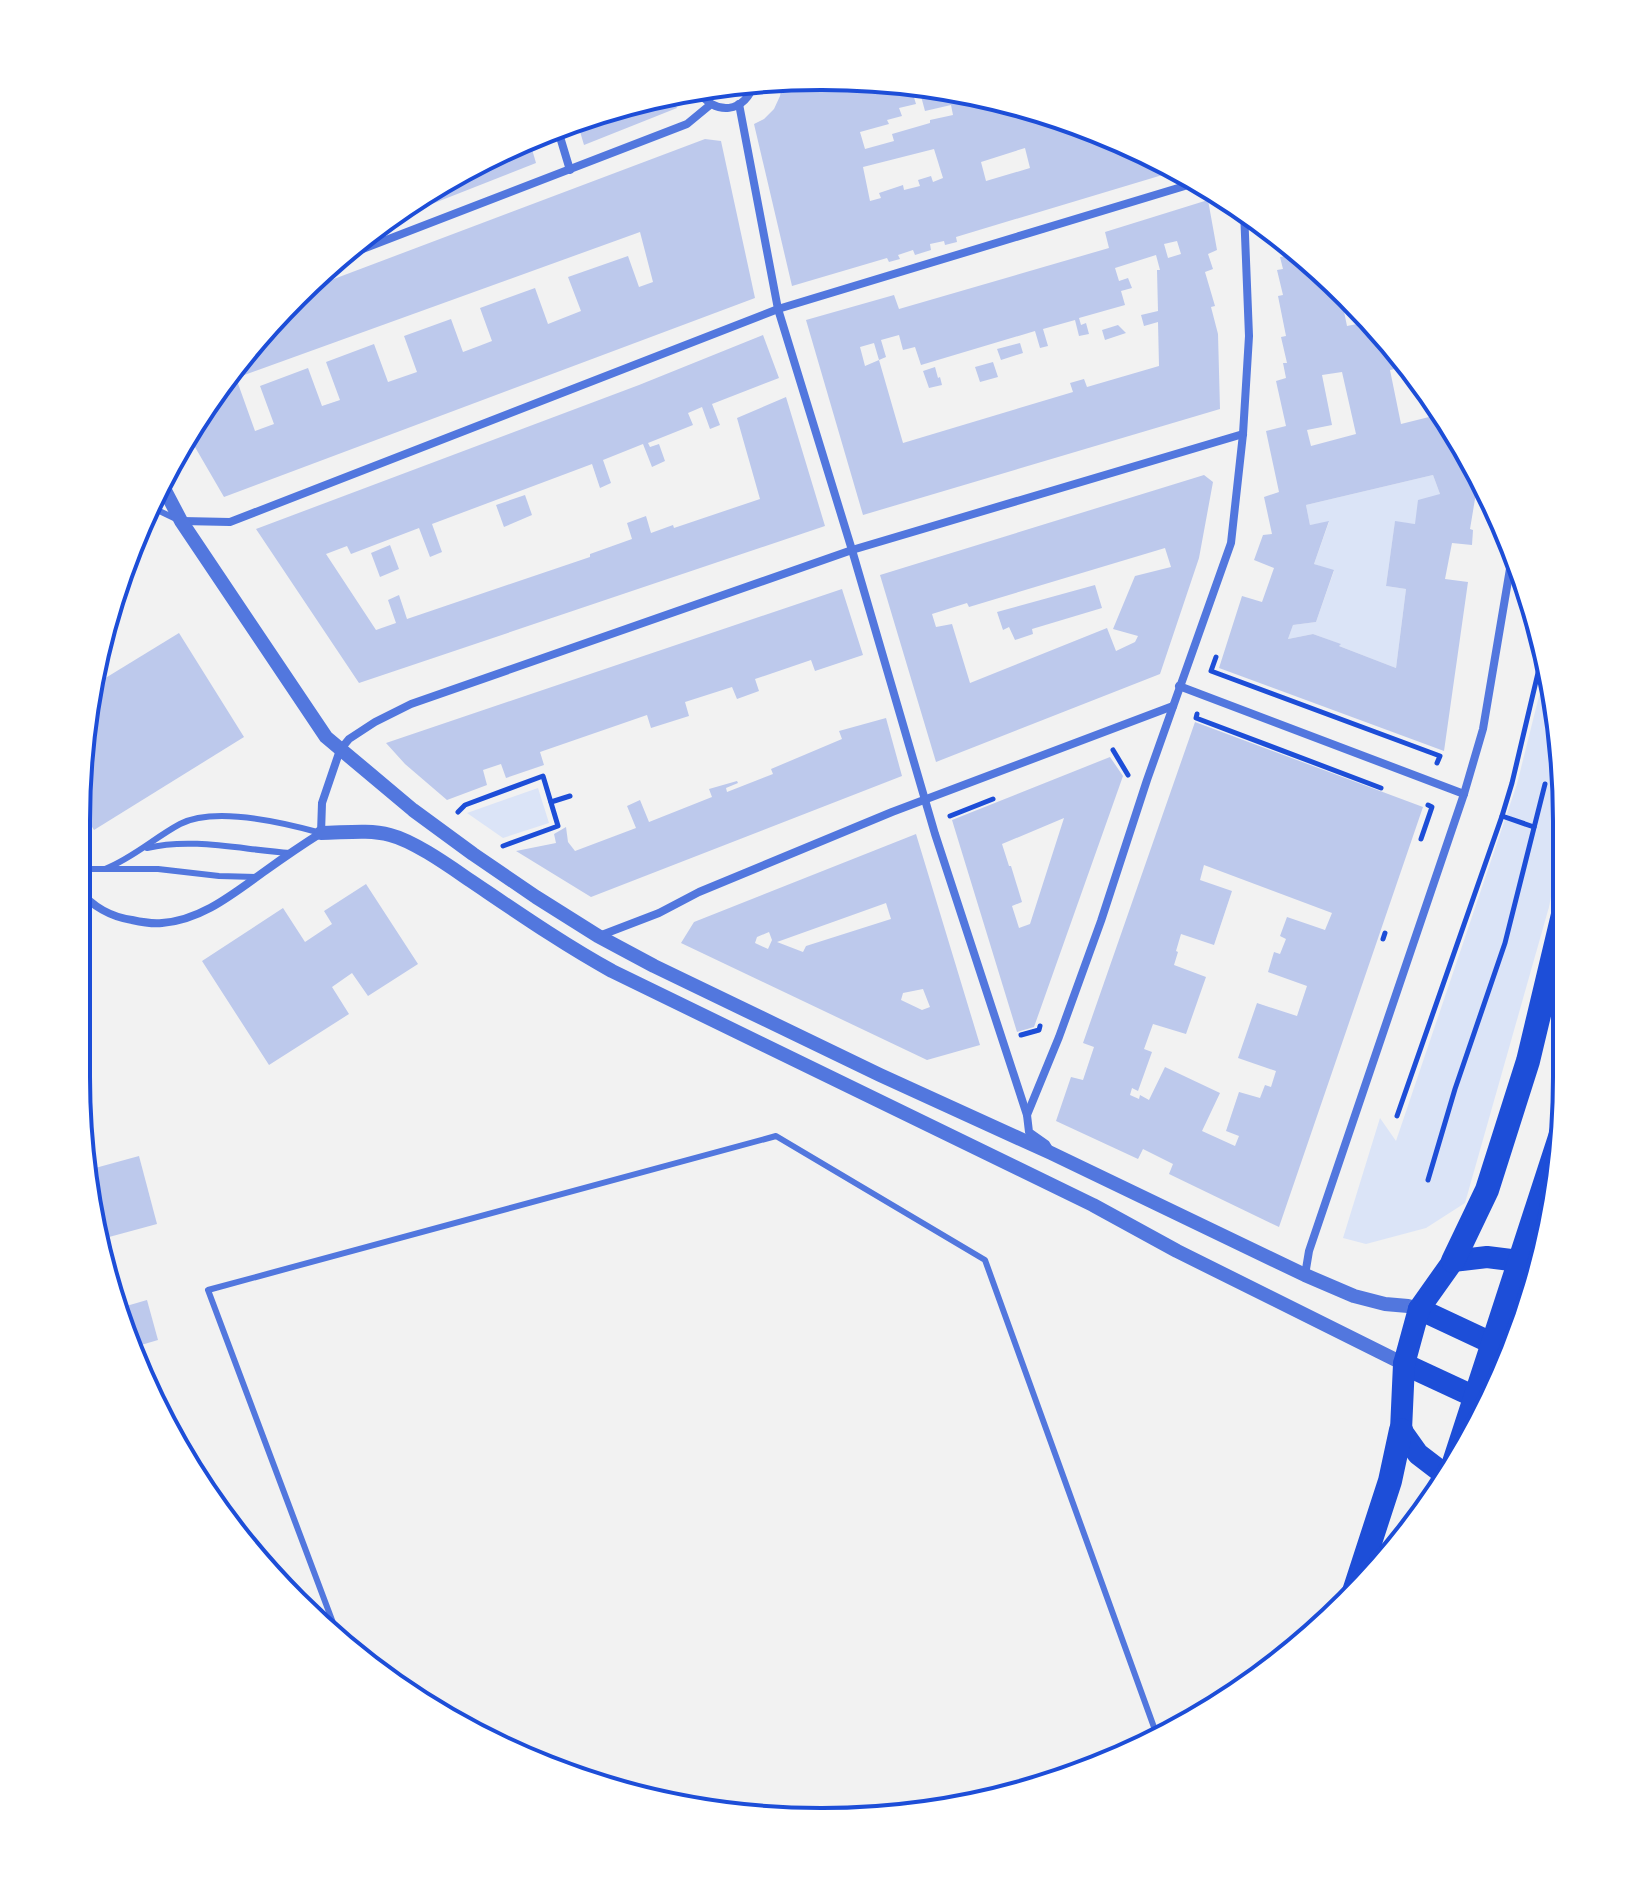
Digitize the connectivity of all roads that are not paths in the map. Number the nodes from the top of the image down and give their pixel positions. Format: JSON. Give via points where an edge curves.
{"nodes":[{"id":1,"x":751,"y":94,"type":"edge"},
{"id":2,"x":704,"y":100,"type":"edge"},
{"id":3,"x":739,"y":104,"type":"junction"},
{"id":4,"x":710,"y":105,"type":"junction"},
{"id":5,"x":561,"y":139,"type":"edge"},
{"id":6,"x":570,"y":170,"type":"junction"},
{"id":7,"x":1184,"y":186,"type":"edge"},
{"id":8,"x":1245,"y":225,"type":"edge"},
{"id":9,"x":369,"y":247,"type":"edge"},
{"id":10,"x":778,"y":309,"type":"junction"},
{"id":11,"x":1243,"y":434,"type":"junction"},
{"id":12,"x":167,"y":494,"type":"edge"},
{"id":13,"x":159,"y":511,"type":"edge"},
{"id":14,"x":181,"y":521,"type":"junction"},
{"id":15,"x":852,"y":550,"type":"junction"},
{"id":16,"x":1509,"y":574,"type":"edge"},
{"id":17,"x":1179,"y":686,"type":"junction"},
{"id":18,"x":1173,"y":706,"type":"junction"},
{"id":19,"x":340,"y":750,"type":"junction"},
{"id":20,"x":1464,"y":794,"type":"junction"},
{"id":21,"x":925,"y":800,"type":"junction"},
{"id":22,"x":321,"y":833,"type":"junction"},
{"id":23,"x":143,"y":849,"type":"junction"},
{"id":24,"x":290,"y":853,"type":"junction"},
{"id":25,"x":90,"y":868,"type":"edge"},
{"id":26,"x":105,"y":869,"type":"junction"},
{"id":27,"x":257,"y":877,"type":"junction"},
{"id":28,"x":90,"y":901,"type":"edge"},
{"id":29,"x":598,"y":936,"type":"junction"},
{"id":30,"x":1553,"y":956,"type":"edge"},
{"id":31,"x":1027,"y":1115,"type":"junction"},
{"id":32,"x":1051,"y":1153,"type":"junction"},
{"id":33,"x":1545,"y":1182,"type":"edge"},
{"id":34,"x":1453,"y":1261,"type":"junction"},
{"id":35,"x":1528,"y":1266,"type":"edge"},
{"id":36,"x":1305,"y":1275,"type":"junction"},
{"id":37,"x":1419,"y":1309,"type":"junction"},
{"id":38,"x":1500,"y":1347,"type":"edge"},
{"id":39,"x":1404,"y":1364,"type":"junction"},
{"id":40,"x":1479,"y":1399,"type":"edge"},
{"id":41,"x":1468,"y":1419,"type":"edge"},
{"id":42,"x":1401,"y":1430,"type":"junction"},
{"id":43,"x":1439,"y":1469,"type":"edge"},
{"id":44,"x":1361,"y":1570,"type":"edge"},
{"id":45,"x":332,"y":1619,"type":"edge"},
{"id":46,"x":1154,"y":1728,"type":"edge"}],
"edges":[{"from":1,"to":3,"type":"street"},
{"from":2,"to":4,"type":"street"},
{"from":3,"to":4,"type":"street"},
{"from":3,"to":10,"type":"street"},
{"from":4,"to":6,"type":"street","via":[[687,124]]},
{"from":5,"to":6,"type":"street"},
{"from":6,"to":9,"type":"street"},
{"from":7,"to":10,"type":"street"},
{"from":8,"to":11,"type":"street","via":[[1249,336]]},
{"from":10,"to":14,"type":"street","via":[[230,522]]},
{"from":10,"to":15,"type":"street"},
{"from":11,"to":15,"type":"street"},
{"from":11,"to":17,"type":"street","via":[[1231,543]]},
{"from":12,"to":14,"type":"street"},
{"from":13,"to":14,"type":"lane"},
{"from":14,"to":19,"type":"street","via":[[326,737]]},
{"from":15,"to":19,"type":"street","via":[[411,704],[349,739]]},
{"from":15,"to":21,"type":"street"},
{"from":16,"to":20,"type":"street","via":[[1483,729]]},
{"from":17,"to":18,"type":"street"},
{"from":17,"to":20,"type":"street"},
{"from":18,"to":21,"type":"street"},
{"from":18,"to":31,"type":"street","via":[[1101,921]]},
{"from":19,"to":22,"type":"street","via":[[322,803]]},
{"from":19,"to":29,"type":"street","via":[[473,854]]},
{"from":20,"to":36,"type":"street"},
{"from":21,"to":29,"type":"street"},
{"from":21,"to":31,"type":"street"},
{"from":22,"to":23,"type":"lane","via":[[279,822],[208,817],[182,823]]},
{"from":22,"to":24,"type":"street"},
{"from":22,"to":39,"type":"street","via":[[376,833],[406,841],[612,971],[1093,1205]]},
{"from":23,"to":24,"type":"lane","via":[[186,843]]},
{"from":23,"to":26,"type":"lane"},
{"from":24,"to":27,"type":"street"},
{"from":25,"to":26,"type":"lane"},
{"from":26,"to":27,"type":"lane"},
{"from":27,"to":28,"type":"street","via":[[210,908],[161,923],[126,919]]},
{"from":29,"to":32,"type":"street"},
{"from":30,"to":34,"type":"highway","via":[[1528,1061],[1487,1190]]},
{"from":31,"to":32,"type":"street","via":[[1029,1132]]},
{"from":32,"to":36,"type":"street"},
{"from":33,"to":41,"type":"highway"},
{"from":34,"to":35,"type":"highway","via":[[1487,1257]]},
{"from":34,"to":37,"type":"highway"},
{"from":36,"to":37,"type":"street","via":[[1354,1296]]},
{"from":37,"to":38,"type":"highway"},
{"from":37,"to":39,"type":"highway"},
{"from":39,"to":40,"type":"highway"},
{"from":39,"to":42,"type":"highway"},
{"from":42,"to":43,"type":"highway","via":[[1418,1454]]},
{"from":42,"to":44,"type":"highway"},
{"from":45,"to":46,"type":"lane","via":[[208,1290],[776,1136],[985,1260]]}]}
